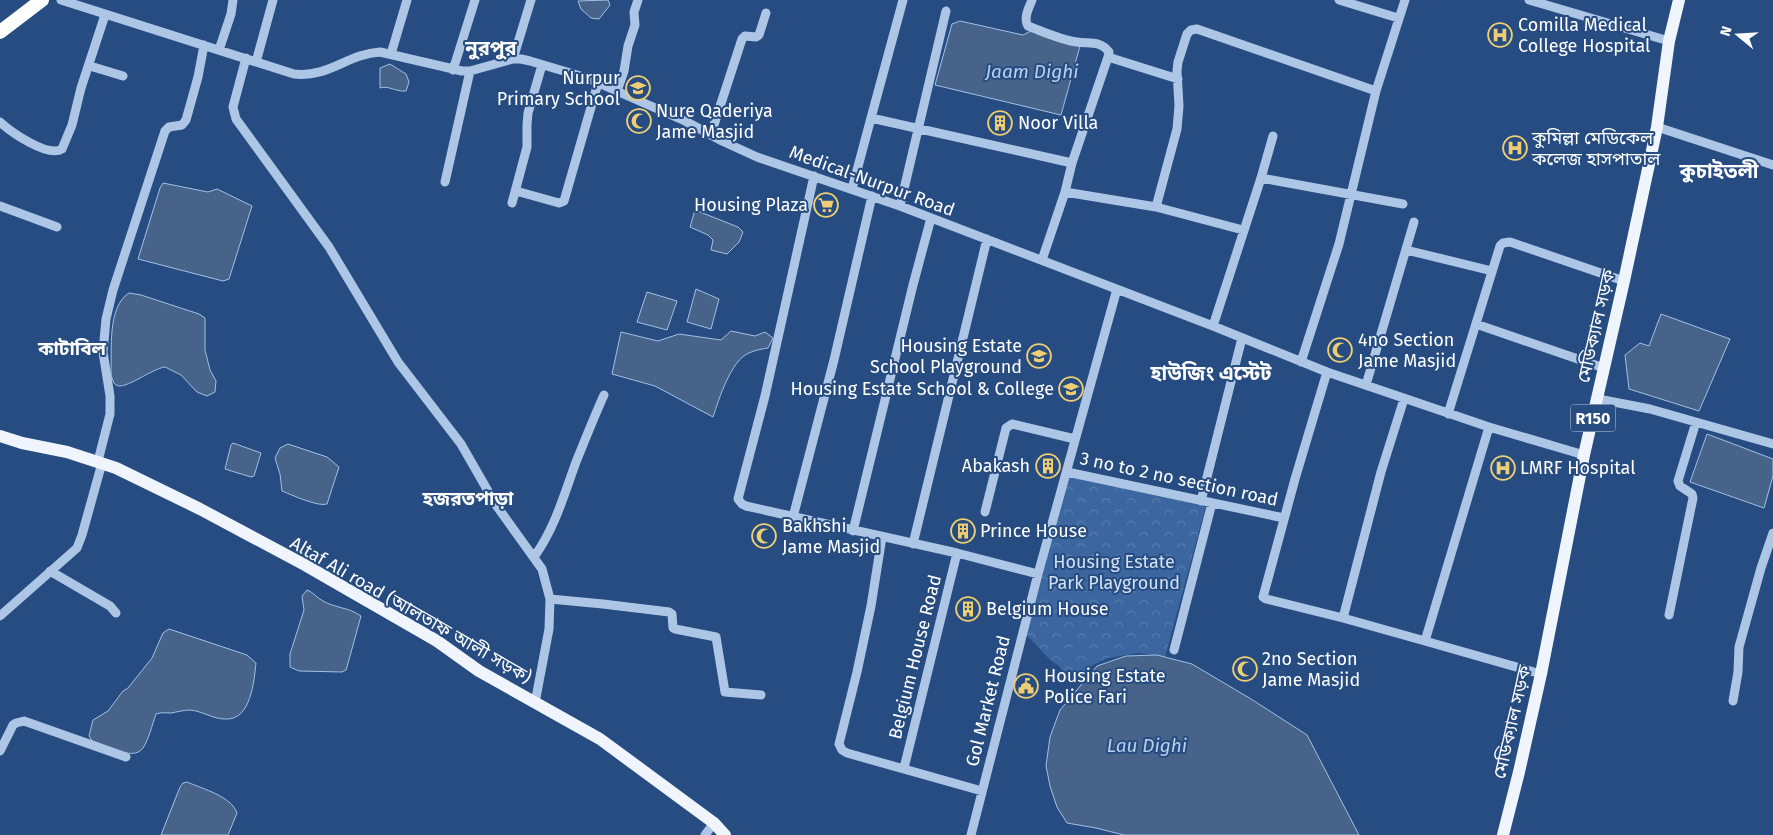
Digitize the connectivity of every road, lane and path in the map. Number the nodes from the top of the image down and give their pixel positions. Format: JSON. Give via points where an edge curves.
{"nodes":[{"id":1,"x":42,"y":0,"type":"edge"},
{"id":2,"x":61,"y":0,"type":"edge"},
{"id":3,"x":233,"y":0,"type":"edge"},
{"id":4,"x":273,"y":0,"type":"edge"},
{"id":5,"x":407,"y":0,"type":"edge"},
{"id":6,"x":475,"y":0,"type":"edge"},
{"id":7,"x":531,"y":0,"type":"edge"},
{"id":8,"x":638,"y":0,"type":"edge"},
{"id":9,"x":903,"y":0,"type":"edge"},
{"id":10,"x":1032,"y":0,"type":"edge"},
{"id":11,"x":1339,"y":0,"type":"edge"},
{"id":12,"x":1405,"y":0,"type":"edge"},
{"id":13,"x":1529,"y":0,"type":"edge"},
{"id":14,"x":1679,"y":0,"type":"edge"},
{"id":15,"x":946,"y":11,"type":"dead end"},
{"id":16,"x":766,"y":13,"type":"dead end"},
{"id":17,"x":106,"y":15,"type":"junction"},
{"id":18,"x":1398,"y":18,"type":"junction"},
{"id":19,"x":0,"y":32,"type":"edge"},
{"id":20,"x":1670,"y":41,"type":"junction"},
{"id":21,"x":204,"y":45,"type":"junction"},
{"id":22,"x":219,"y":50,"type":"junction"},
{"id":23,"x":391,"y":54,"type":"junction"},
{"id":24,"x":1108,"y":57,"type":"junction"},
{"id":25,"x":246,"y":58,"type":"junction"},
{"id":26,"x":513,"y":59,"type":"junction"},
{"id":27,"x":256,"y":62,"type":"junction"},
{"id":28,"x":542,"y":65,"type":"junction"},
{"id":29,"x":90,"y":66,"type":"junction"},
{"id":30,"x":453,"y":70,"type":"junction"},
{"id":31,"x":470,"y":71,"type":"junction"},
{"id":32,"x":123,"y":76,"type":"dead end"},
{"id":33,"x":1178,"y":79,"type":"junction"},
{"id":34,"x":598,"y":83,"type":"junction"},
{"id":35,"x":617,"y":91,"type":"junction"},
{"id":36,"x":1376,"y":91,"type":"junction"},
{"id":37,"x":871,"y":118,"type":"junction"},
{"id":38,"x":0,"y":122,"type":"edge"},
{"id":39,"x":1657,"y":127,"type":"junction"},
{"id":40,"x":918,"y":129,"type":"junction"},
{"id":41,"x":711,"y":134,"type":"junction"},
{"id":42,"x":1273,"y":136,"type":"dead end"},
{"id":43,"x":1072,"y":163,"type":"junction"},
{"id":44,"x":1773,"y":165,"type":"edge"},
{"id":45,"x":814,"y":176,"type":"junction"},
{"id":46,"x":1261,"y":178,"type":"junction"},
{"id":47,"x":445,"y":182,"type":"dead end"},
{"id":48,"x":852,"y":189,"type":"junction"},
{"id":49,"x":516,"y":191,"type":"junction"},
{"id":50,"x":1065,"y":192,"type":"junction"},
{"id":51,"x":1351,"y":193,"type":"junction"},
{"id":52,"x":872,"y":196,"type":"junction"},
{"id":53,"x":512,"y":203,"type":"dead end"},
{"id":54,"x":1403,"y":204,"type":"dead end"},
{"id":55,"x":0,"y":206,"type":"edge"},
{"id":56,"x":900,"y":206,"type":"junction"},
{"id":57,"x":1156,"y":207,"type":"junction"},
{"id":58,"x":931,"y":218,"type":"junction"},
{"id":59,"x":1414,"y":222,"type":"dead end"},
{"id":60,"x":57,"y":227,"type":"dead end"},
{"id":61,"x":1243,"y":230,"type":"junction"},
{"id":62,"x":987,"y":239,"type":"junction"},
{"id":63,"x":1406,"y":250,"type":"junction"},
{"id":64,"x":1042,"y":260,"type":"junction"},
{"id":65,"x":1492,"y":271,"type":"junction"},
{"id":66,"x":1624,"y":281,"type":"junction"},
{"id":67,"x":1117,"y":289,"type":"junction"},
{"id":68,"x":1476,"y":324,"type":"junction"},
{"id":69,"x":1213,"y":326,"type":"junction"},
{"id":70,"x":1242,"y":338,"type":"junction"},
{"id":71,"x":1301,"y":362,"type":"junction"},
{"id":72,"x":1604,"y":368,"type":"junction"},
{"id":73,"x":1327,"y":372,"type":"junction"},
{"id":74,"x":1366,"y":385,"type":"junction"},
{"id":75,"x":604,"y":395,"type":"dead end"},
{"id":76,"x":1404,"y":399,"type":"junction"},
{"id":77,"x":1598,"y":399,"type":"junction"},
{"id":78,"x":1448,"y":414,"type":"junction"},
{"id":79,"x":1696,"y":422,"type":"junction"},
{"id":80,"x":1489,"y":427,"type":"junction"},
{"id":81,"x":0,"y":436,"type":"edge"},
{"id":82,"x":1076,"y":439,"type":"junction"},
{"id":83,"x":1773,"y":444,"type":"edge"},
{"id":84,"x":1584,"y":455,"type":"junction"},
{"id":85,"x":100,"y":462,"type":"junction"},
{"id":86,"x":1067,"y":472,"type":"junction"},
{"id":87,"x":1202,"y":501,"type":"junction"},
{"id":88,"x":1212,"y":503,"type":"junction"},
{"id":89,"x":985,"y":512,"type":"dead end"},
{"id":90,"x":793,"y":517,"type":"junction"},
{"id":91,"x":1284,"y":518,"type":"junction"},
{"id":92,"x":853,"y":530,"type":"junction"},
{"id":93,"x":1773,"y":533,"type":"edge"},
{"id":94,"x":882,"y":537,"type":"junction"},
{"id":95,"x":913,"y":544,"type":"junction"},
{"id":96,"x":957,"y":553,"type":"junction"},
{"id":97,"x":534,"y":557,"type":"junction"},
{"id":98,"x":50,"y":571,"type":"junction"},
{"id":99,"x":1038,"y":574,"type":"junction"},
{"id":100,"x":550,"y":599,"type":"junction"},
{"id":101,"x":116,"y":613,"type":"dead end"},
{"id":102,"x":1669,"y":615,"type":"dead end"},
{"id":103,"x":0,"y":616,"type":"edge"},
{"id":104,"x":1343,"y":618,"type":"junction"},
{"id":105,"x":1425,"y":642,"type":"junction"},
{"id":106,"x":1174,"y":650,"type":"dead end"},
{"id":107,"x":1541,"y":674,"type":"junction"},
{"id":108,"x":761,"y":695,"type":"dead end"},
{"id":109,"x":1733,"y":701,"type":"dead end"},
{"id":110,"x":535,"y":703,"type":"junction"},
{"id":111,"x":0,"y":729,"type":"edge"},
{"id":112,"x":10,"y":732,"type":"junction"},
{"id":113,"x":0,"y":751,"type":"edge"},
{"id":114,"x":126,"y":757,"type":"dead end"},
{"id":115,"x":904,"y":768,"type":"junction"},
{"id":116,"x":982,"y":791,"type":"junction"},
{"id":117,"x":714,"y":823,"type":"junction"},
{"id":118,"x":705,"y":835,"type":"edge"},
{"id":119,"x":725,"y":835,"type":"edge"},
{"id":120,"x":971,"y":835,"type":"edge"},
{"id":121,"x":1503,"y":835,"type":"edge"}],
"edges":[{"from":1,"to":19,"type":"highway"},
{"from":2,"to":17,"type":"street","name":"Medical-Nurpur Road"},
{"from":3,"to":22,"type":"street"},
{"from":4,"to":27,"type":"street"},
{"from":5,"to":23,"type":"street"},
{"from":6,"to":30,"type":"street"},
{"from":7,"to":26,"type":"street"},
{"from":8,"to":35,"type":"street","via":[[634,12],[635,25]]},
{"from":9,"to":37,"type":"street"},
{"from":10,"to":24,"type":"street","via":[[1026,16],[1028,26],[1076,42],[1103,46],[1109,52]]},
{"from":11,"to":18,"type":"street"},
{"from":12,"to":18,"type":"street"},
{"from":13,"to":20,"type":"street"},
{"from":14,"to":20,"type":"main road","name":"মেডিক্যাল সড়ক","number":"R150"},
{"from":15,"to":40,"type":"street"},
{"from":16,"to":41,"type":"street","via":[[759,35],[742,39]]},
{"from":17,"to":21,"type":"street","name":"Medical-Nurpur Road"},
{"from":17,"to":29,"type":"street"},
{"from":18,"to":36,"type":"street"},
{"from":20,"to":39,"type":"main road","name":"মেডিক্যাল সড়ক","number":"R150"},
{"from":21,"to":22,"type":"street","name":"Medical-Nurpur Road"},
{"from":21,"to":85,"type":"street","via":[[186,120],[182,125],[165,131],[113,290],[103,352],[110,414]]},
{"from":22,"to":25,"type":"street","name":"Medical-Nurpur Road"},
{"from":23,"to":27,"type":"street","name":"Medical-Nurpur Road","via":[[368,53],[326,71],[304,75]]},
{"from":23,"to":30,"type":"street","name":"Medical-Nurpur Road"},
{"from":24,"to":33,"type":"street"},
{"from":24,"to":43,"type":"street"},
{"from":25,"to":27,"type":"street","name":"Medical-Nurpur Road"},
{"from":25,"to":97,"type":"street","via":[[233,108],[236,119],[329,247],[398,362],[461,444],[496,505]]},
{"from":26,"to":28,"type":"street","name":"Medical-Nurpur Road"},
{"from":26,"to":31,"type":"street","name":"Medical-Nurpur Road"},
{"from":28,"to":34,"type":"street","name":"Medical-Nurpur Road"},
{"from":28,"to":49,"type":"street","via":[[528,113],[527,147]]},
{"from":29,"to":32,"type":"street"},
{"from":29,"to":38,"type":"street","via":[[72,125],[59,151],[30,143]]},
{"from":30,"to":31,"type":"street","name":"Medical-Nurpur Road"},
{"from":31,"to":47,"type":"street"},
{"from":33,"to":36,"type":"street","via":[[1178,62],[1188,34],[1197,29]]},
{"from":33,"to":57,"type":"street","via":[[1177,129]]},
{"from":34,"to":35,"type":"street","name":"Medical-Nurpur Road"},
{"from":34,"to":49,"type":"street","via":[[564,201],[560,203]]},
{"from":35,"to":41,"type":"street","name":"Medical-Nurpur Road"},
{"from":36,"to":51,"type":"street"},
{"from":37,"to":40,"type":"street"},
{"from":37,"to":48,"type":"street"},
{"from":39,"to":44,"type":"street"},
{"from":39,"to":66,"type":"main road","name":"মেডিক্যাল সড়ক","number":"R150"},
{"from":40,"to":43,"type":"street"},
{"from":40,"to":56,"type":"street"},
{"from":41,"to":45,"type":"street","name":"Medical-Nurpur Road","via":[[757,157]]},
{"from":42,"to":46,"type":"street"},
{"from":43,"to":50,"type":"street"},
{"from":45,"to":48,"type":"street","name":"Medical-Nurpur Road"},
{"from":45,"to":90,"type":"street","via":[[738,499],[746,506]]},
{"from":46,"to":51,"type":"street"},
{"from":46,"to":61,"type":"street"},
{"from":48,"to":52,"type":"street","name":"Medical-Nurpur Road"},
{"from":49,"to":53,"type":"street"},
{"from":50,"to":57,"type":"street"},
{"from":50,"to":64,"type":"street"},
{"from":51,"to":54,"type":"street"},
{"from":51,"to":71,"type":"street","via":[[1339,244]]},
{"from":52,"to":56,"type":"street","name":"Medical-Nurpur Road"},
{"from":52,"to":90,"type":"street"},
{"from":55,"to":60,"type":"street"},
{"from":56,"to":58,"type":"street","name":"Medical-Nurpur Road"},
{"from":57,"to":61,"type":"street"},
{"from":58,"to":62,"type":"street","name":"Medical-Nurpur Road"},
{"from":58,"to":92,"type":"street"},
{"from":59,"to":63,"type":"street"},
{"from":61,"to":69,"type":"street"},
{"from":62,"to":64,"type":"street","name":"Medical-Nurpur Road"},
{"from":62,"to":95,"type":"street"},
{"from":63,"to":65,"type":"street"},
{"from":63,"to":74,"type":"street"},
{"from":64,"to":67,"type":"street","name":"Medical-Nurpur Road"},
{"from":65,"to":66,"type":"street","via":[[1500,246],[1510,242]]},
{"from":65,"to":68,"type":"street"},
{"from":66,"to":72,"type":"main road","name":"মেডিক্যাল সড়ক","number":"R150"},
{"from":67,"to":69,"type":"street","name":"Medical-Nurpur Road"},
{"from":67,"to":82,"type":"street","name":"Gol Market Road"},
{"from":68,"to":72,"type":"street"},
{"from":68,"to":78,"type":"street"},
{"from":69,"to":70,"type":"street","name":"Medical-Nurpur Road"},
{"from":70,"to":71,"type":"street","name":"Medical-Nurpur Road"},
{"from":70,"to":87,"type":"street"},
{"from":71,"to":73,"type":"street","name":"Medical-Nurpur Road"},
{"from":72,"to":77,"type":"main road","name":"মেডিক্যাল সড়ক","number":"R150"},
{"from":73,"to":74,"type":"street","name":"Medical-Nurpur Road"},
{"from":73,"to":91,"type":"street"},
{"from":74,"to":76,"type":"street","name":"Medical-Nurpur Road"},
{"from":75,"to":97,"type":"street","via":[[564,499]]},
{"from":76,"to":78,"type":"street","name":"Medical-Nurpur Road"},
{"from":76,"to":104,"type":"street","via":[[1381,472]]},
{"from":77,"to":79,"type":"street"},
{"from":77,"to":84,"type":"main road","name":"মেডিক্যাল সড়ক","number":"R150"},
{"from":78,"to":80,"type":"street","name":"Medical-Nurpur Road"},
{"from":79,"to":83,"type":"street"},
{"from":79,"to":102,"type":"street","via":[[1678,481],[1693,498]]},
{"from":80,"to":84,"type":"street","name":"Medical-Nurpur Road"},
{"from":80,"to":105,"type":"street"},
{"from":81,"to":85,"type":"main road","name":"Altaf Ali road (আলতাফ আলী সড়ক)"},
{"from":82,"to":86,"type":"street","name":"Gol Market Road"},
{"from":82,"to":89,"type":"street","via":[[1012,424],[1006,428]]},
{"from":84,"to":107,"type":"main road","name":"মেডিক্যাল সড়ক","number":"R150"},
{"from":85,"to":98,"type":"street","via":[[80,542]]},
{"from":85,"to":110,"type":"main road","name":"Altaf Ali road (আলতাফ আলী সড়ক)","via":[[200,509],[343,586],[437,641],[479,672]]},
{"from":86,"to":87,"type":"street","name":"3 no to 2 no section road"},
{"from":86,"to":99,"type":"street","name":"Gol Market Road"},
{"from":87,"to":88,"type":"street","name":"3 no to 2 no section road"},
{"from":88,"to":91,"type":"street","name":"3 no to 2 no section road"},
{"from":88,"to":106,"type":"street"},
{"from":90,"to":92,"type":"street"},
{"from":91,"to":104,"type":"street","via":[[1263,596]]},
{"from":92,"to":94,"type":"street"},
{"from":93,"to":109,"type":"street","via":[[1739,647]]},
{"from":94,"to":95,"type":"street"},
{"from":94,"to":115,"type":"street","via":[[871,606],[839,744],[847,753]]},
{"from":95,"to":96,"type":"street"},
{"from":96,"to":99,"type":"street"},
{"from":96,"to":115,"type":"street","name":"Belgium House Road"},
{"from":97,"to":100,"type":"street","via":[[542,569]]},
{"from":98,"to":101,"type":"street","via":[[110,606]]},
{"from":98,"to":103,"type":"street"},
{"from":99,"to":116,"type":"street","name":"Gol Market Road"},
{"from":100,"to":108,"type":"street","via":[[669,612],[673,628],[716,637],[725,692]]},
{"from":100,"to":110,"type":"street","via":[[546,647]]},
{"from":104,"to":105,"type":"street"},
{"from":105,"to":107,"type":"street"},
{"from":107,"to":121,"type":"main road","name":"মেডিক্যাল সড়ক","number":"R150"},
{"from":110,"to":117,"type":"main road","name":"Altaf Ali road (আলতাফ আলী সড়ক)","via":[[600,739]]},
{"from":111,"to":112,"type":"street"},
{"from":112,"to":113,"type":"street"},
{"from":112,"to":114,"type":"street","via":[[16,723],[24,721]]},
{"from":115,"to":116,"type":"street"},
{"from":116,"to":120,"type":"street","name":"Gol Market Road"},
{"from":117,"to":118,"type":"street"},
{"from":117,"to":119,"type":"main road","name":"Altaf Ali road (আলতাফ আলী সড়ক)"}]}
